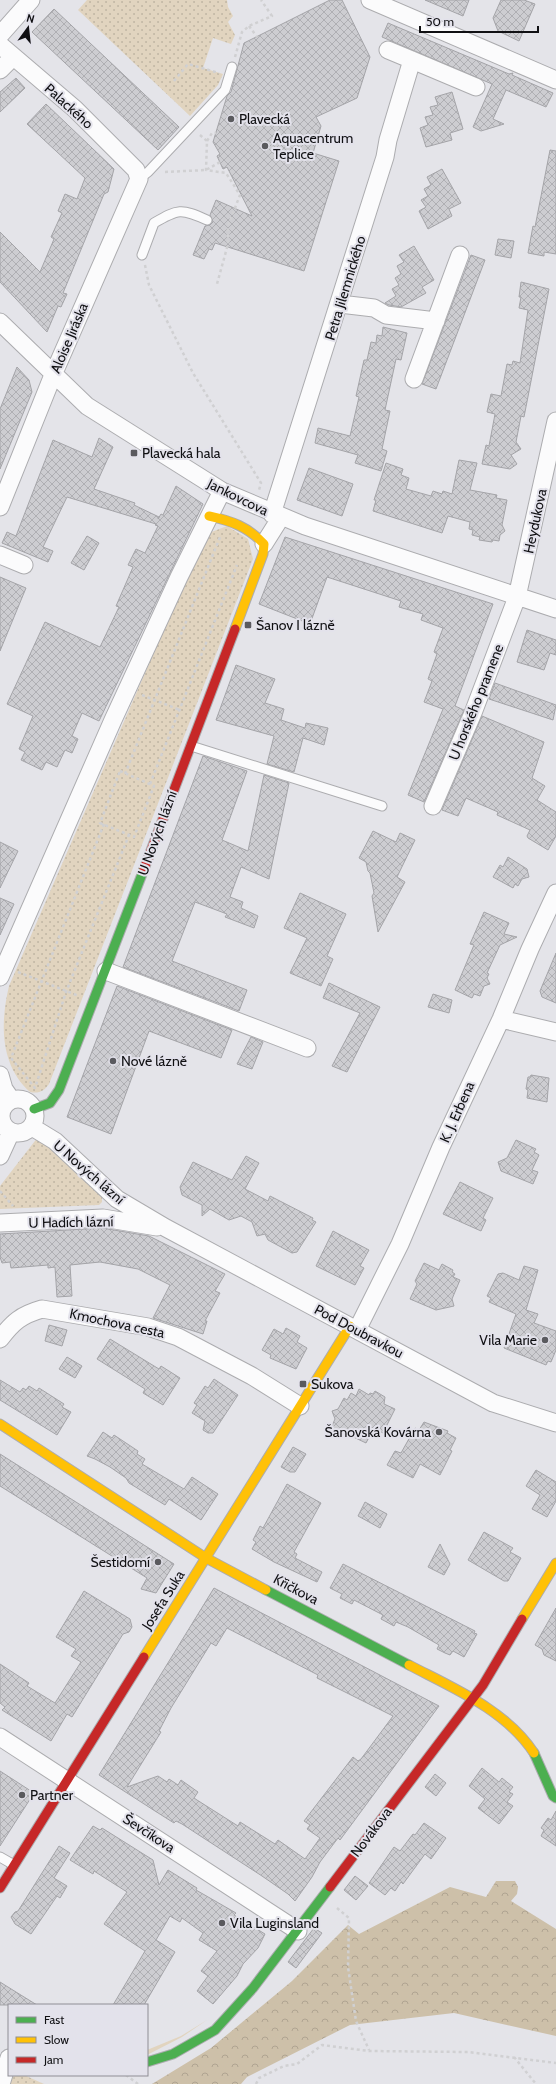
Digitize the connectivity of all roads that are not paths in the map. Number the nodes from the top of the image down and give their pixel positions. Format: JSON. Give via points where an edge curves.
{"nodes":[{"id":1,"x":31,"y":0,"type":"edge"},
{"id":2,"x":376,"y":2,"type":"edge"},
{"id":3,"x":0,"y":35,"type":"edge"},
{"id":4,"x":0,"y":45,"type":"edge"},
{"id":5,"x":388,"y":50,"type":"dead end"},
{"id":6,"x":13,"y":57,"type":"junction"},
{"id":7,"x":412,"y":60,"type":"junction"},
{"id":8,"x":232,"y":68,"type":"road end"},
{"id":9,"x":0,"y":70,"type":"edge"},
{"id":10,"x":556,"y":80,"type":"edge"},
{"id":11,"x":476,"y":87,"type":"dead end"},
{"id":12,"x":141,"y":174,"type":"junction"},
{"id":13,"x":207,"y":220,"type":"dead end"},
{"id":14,"x":142,"y":255,"type":"road end"},
{"id":15,"x":460,"y":255,"type":"dead end"},
{"id":16,"x":340,"y":304,"type":"junction"},
{"id":17,"x":436,"y":321,"type":"junction"},
{"id":18,"x":0,"y":322,"type":"edge"},
{"id":19,"x":54,"y":375,"type":"junction"},
{"id":20,"x":414,"y":379,"type":"dead end"},
{"id":21,"x":556,"y":421,"type":"edge"},
{"id":22,"x":3,"y":490,"type":"edge"},
{"id":23,"x":222,"y":491,"type":"junction"},
{"id":24,"x":0,"y":507,"type":"edge"},
{"id":25,"x":209,"y":516,"type":"junction"},
{"id":26,"x":277,"y":516,"type":"junction"},
{"id":27,"x":264,"y":544,"type":"junction"},
{"id":28,"x":0,"y":555,"type":"edge"},
{"id":29,"x":24,"y":565,"type":"dead end"},
{"id":30,"x":517,"y":597,"type":"junction"},
{"id":31,"x":556,"y":609,"type":"edge"},
{"id":32,"x":190,"y":745,"type":"junction"},
{"id":33,"x":382,"y":806,"type":"dead end"},
{"id":34,"x":433,"y":806,"type":"dead end"},
{"id":35,"x":556,"y":893,"type":"edge"},
{"id":36,"x":106,"y":971,"type":"junction"},
{"id":37,"x":2,"y":972,"type":"edge"},
{"id":38,"x":501,"y":1018,"type":"junction"},
{"id":39,"x":556,"y":1032,"type":"edge"},
{"id":40,"x":307,"y":1048,"type":"dead end"},
{"id":41,"x":0,"y":1076,"type":"edge"},
{"id":42,"x":11,"y":1099,"type":"junction"},
{"id":43,"x":34,"y":1109,"type":"junction"},
{"id":44,"x":32,"y":1127,"type":"junction"},
{"id":45,"x":11,"y":1132,"type":"junction"},
{"id":46,"x":0,"y":1156,"type":"edge"},
{"id":47,"x":0,"y":1223,"type":"edge"},
{"id":48,"x":166,"y":1228,"type":"junction"},
{"id":49,"x":353,"y":1328,"type":"junction"},
{"id":50,"x":0,"y":1339,"type":"edge"},
{"id":51,"x":300,"y":1406,"type":"junction"},
{"id":52,"x":556,"y":1423,"type":"edge"},
{"id":53,"x":0,"y":1424,"type":"edge"},
{"id":54,"x":206,"y":1558,"type":"junction"},
{"id":55,"x":556,"y":1564,"type":"edge"},
{"id":56,"x":472,"y":1698,"type":"junction"},
{"id":57,"x":0,"y":1737,"type":"edge"},
{"id":58,"x":67,"y":1780,"type":"junction"},
{"id":59,"x":555,"y":1797,"type":"edge"},
{"id":60,"x":0,"y":1857,"type":"edge"},
{"id":61,"x":14,"y":1865,"type":"junction"},
{"id":62,"x":0,"y":1888,"type":"edge"},
{"id":63,"x":298,"y":1931,"type":"junction"},
{"id":64,"x":8,"y":2061,"type":"edge"},
{"id":65,"x":148,"y":2062,"type":"edge"},
{"id":66,"x":1,"y":2084,"type":"edge"}],
"edges":[{"from":1,"to":3,"type":"street"},
{"from":2,"to":10,"type":"street"},
{"from":4,"to":6,"type":"street","name":"Palackého"},
{"from":5,"to":7,"type":"street"},
{"from":6,"to":9,"type":"street"},
{"from":6,"to":12,"type":"street","name":"Palackého","via":[[75,109]]},
{"from":7,"to":11,"type":"street"},
{"from":7,"to":16,"type":"street","name":"Petra Jilemnického"},
{"from":8,"to":12,"type":"lane","via":[[225,90]]},
{"from":12,"to":19,"type":"street","name":"Aloise Jiráska"},
{"from":13,"to":14,"type":"lane","via":[[190,212],[174,211],[154,223]]},
{"from":15,"to":17,"type":"street"},
{"from":16,"to":17,"type":"street","via":[[374,308],[386,315]]},
{"from":16,"to":26,"type":"street","name":"Petra Jilemnického"},
{"from":17,"to":20,"type":"street"},
{"from":18,"to":19,"type":"street","name":"Jankovcova"},
{"from":19,"to":22,"type":"street","name":"Aloise Jiráska"},
{"from":19,"to":23,"type":"street","name":"Jankovcova","via":[[87,406],[140,442]]},
{"from":21,"to":30,"type":"street","name":"Heydukova"},
{"from":22,"to":24,"type":"street","name":"Aloise Jiráska"},
{"from":23,"to":25,"type":"street"},
{"from":23,"to":26,"type":"street","name":"Jankovcova"},
{"from":25,"to":27,"type":"street","via":[[231,521],[252,530]]},
{"from":25,"to":37,"type":"street","via":[[106,734]]},
{"from":26,"to":27,"type":"street","name":"U Nových lázní"},
{"from":26,"to":30,"type":"street","name":"Jankovcova"},
{"from":27,"to":32,"type":"street","name":"U Nových lázní","via":[[263,554]]},
{"from":28,"to":29,"type":"street"},
{"from":30,"to":31,"type":"street","name":"Jankovcova"},
{"from":30,"to":34,"type":"street","name":"U horského pramene","via":[[473,713]]},
{"from":32,"to":33,"type":"lane"},
{"from":32,"to":36,"type":"street","name":"U Nových lázní"},
{"from":35,"to":38,"type":"street","name":"K. J. Erbena"},
{"from":36,"to":40,"type":"street"},
{"from":36,"to":43,"type":"street","name":"U Nových lázní","via":[[59,1090],[50,1103]]},
{"from":38,"to":39,"type":"street"},
{"from":38,"to":49,"type":"street","name":"K. J. Erbena","via":[[441,1147],[400,1244]]},
{"from":41,"to":42,"type":"street","via":[[4,1089]]},
{"from":42,"to":43,"type":"street","via":[[22,1098]]},
{"from":42,"to":45,"type":"street","via":[[5,1103],[0,1116]]},
{"from":43,"to":44,"type":"street","via":[[36,1115]]},
{"from":44,"to":45,"type":"street","via":[[19,1133]]},
{"from":44,"to":48,"type":"street","name":"U Nových lázní","via":[[55,1141],[117,1199]]},
{"from":45,"to":46,"type":"street"},
{"from":47,"to":48,"type":"street","name":"U Hadích lázní","via":[[103,1218]]},
{"from":48,"to":49,"type":"street","name":"Pod Doubravkou"},
{"from":49,"to":51,"type":"street","name":"Josefa Suka"},
{"from":49,"to":52,"type":"street","name":"Pod Doubravkou","via":[[493,1403]]},
{"from":50,"to":51,"type":"street","name":"Kmochova cesta","via":[[12,1324],[26,1313],[42,1309],[148,1327],[178,1337],[252,1376]]},
{"from":51,"to":54,"type":"street","name":"Josefa Suka"},
{"from":53,"to":54,"type":"street","name":"Křičkova"},
{"from":54,"to":56,"type":"street","name":"Křičkova"},
{"from":54,"to":58,"type":"street","name":"Josefa Suka"},
{"from":55,"to":56,"type":"street","name":"Novákova"},
{"from":56,"to":59,"type":"street","name":"Křičkova","via":[[515,1729],[527,1742]]},
{"from":56,"to":63,"type":"street","name":"Novákova"},
{"from":57,"to":58,"type":"street","name":"Ševčíkova"},
{"from":58,"to":61,"type":"street","name":"Josefa Suka"},
{"from":58,"to":63,"type":"street","name":"Ševčíkova"},
{"from":60,"to":61,"type":"lane"},
{"from":61,"to":62,"type":"street","name":"Josefa Suka"},
{"from":63,"to":65,"type":"street","name":"Novákova","via":[[253,1988],[215,2030],[173,2054]]},
{"from":64,"to":66,"type":"street"}]}
